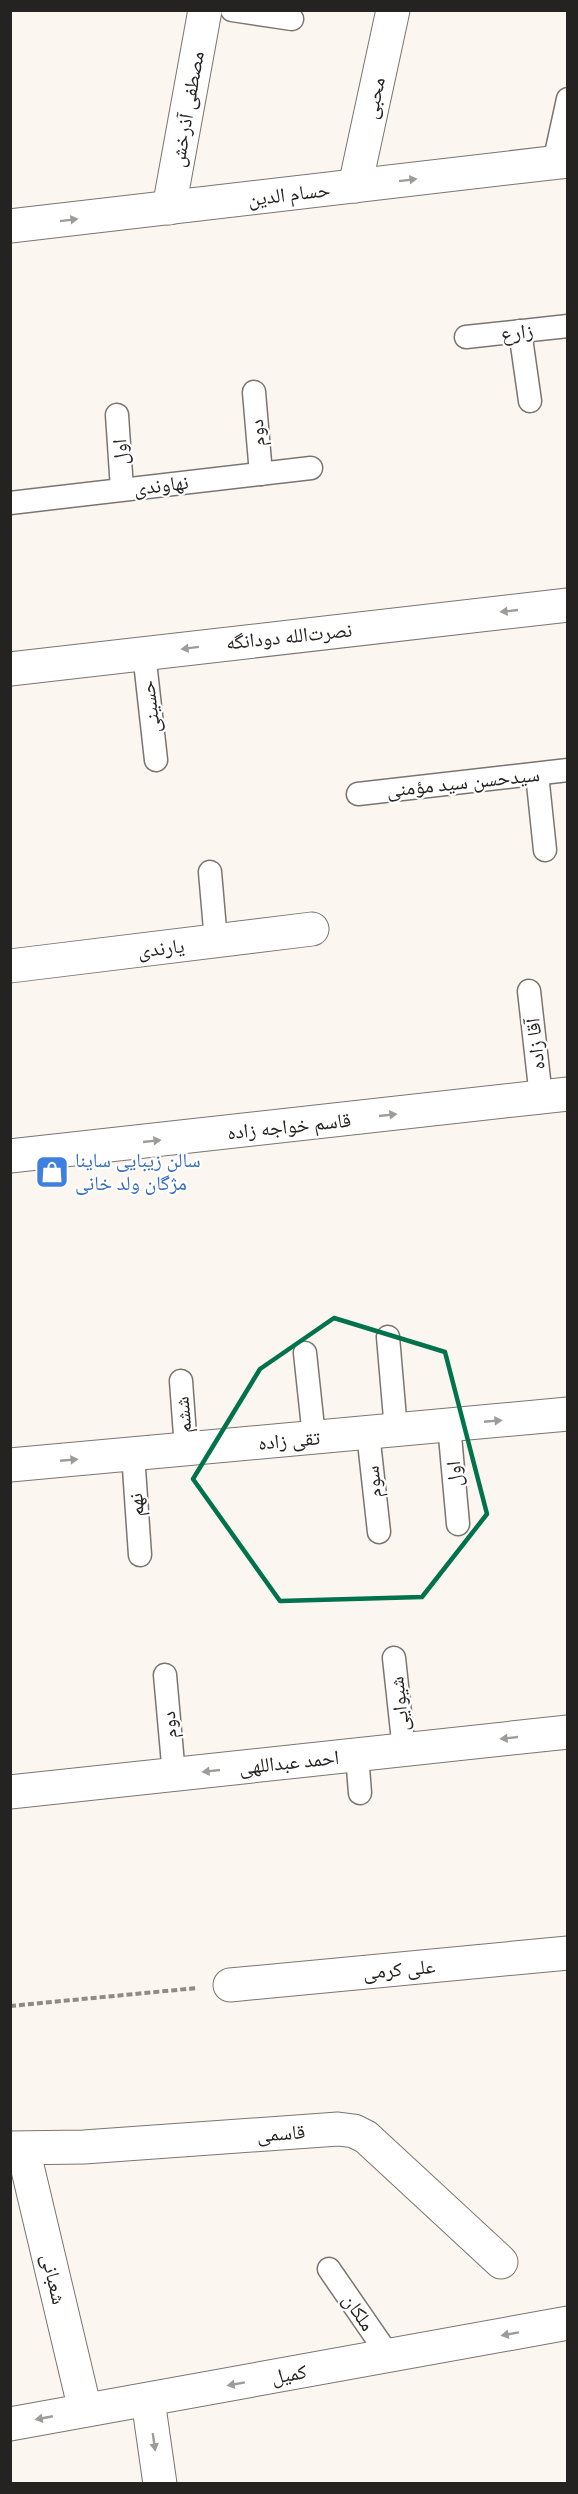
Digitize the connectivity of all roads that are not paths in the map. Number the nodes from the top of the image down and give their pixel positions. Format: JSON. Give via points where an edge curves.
{"nodes":[{"id":1,"x":205,"y":10,"type":"edge"},
{"id":2,"x":232,"y":10,"type":"edge"},
{"id":3,"x":393,"y":10,"type":"edge"},
{"id":4,"x":292,"y":19,"type":"dead end"},
{"id":5,"x":567,"y":99,"type":"edge"},
{"id":6,"x":561,"y":162,"type":"edge"},
{"id":7,"x":355,"y":186,"type":"junction"},
{"id":8,"x":169,"y":208,"type":"junction"},
{"id":9,"x":10,"y":226,"type":"edge"},
{"id":10,"x":567,"y":326,"type":"edge"},
{"id":11,"x":520,"y":331,"type":"junction"},
{"id":12,"x":466,"y":337,"type":"dead end"},
{"id":13,"x":254,"y":392,"type":"dead end"},
{"id":14,"x":530,"y":401,"type":"dead end"},
{"id":15,"x":117,"y":415,"type":"dead end"},
{"id":16,"x":311,"y":468,"type":"dead end"},
{"id":17,"x":261,"y":474,"type":"junction"},
{"id":18,"x":123,"y":489,"type":"junction"},
{"id":19,"x":10,"y":503,"type":"edge"},
{"id":20,"x":567,"y":605,"type":"edge"},
{"id":21,"x":144,"y":653,"type":"junction"},
{"id":22,"x":10,"y":669,"type":"edge"},
{"id":23,"x":156,"y":760,"type":"dead end"},
{"id":24,"x":567,"y":770,"type":"edge"},
{"id":25,"x":537,"y":774,"type":"junction"},
{"id":26,"x":358,"y":794,"type":"dead end"},
{"id":27,"x":544,"y":850,"type":"dead end"},
{"id":28,"x":210,"y":872,"type":"dead end"},
{"id":29,"x":312,"y":929,"type":"dead end"},
{"id":30,"x":216,"y":941,"type":"junction"},
{"id":31,"x":10,"y":966,"type":"edge"},
{"id":32,"x":529,"y":991,"type":"dead end"},
{"id":33,"x":554,"y":1096,"type":"edge"},
{"id":34,"x":10,"y":1156,"type":"edge"},
{"id":35,"x":388,"y":1337,"type":"dead end"},
{"id":36,"x":305,"y":1353,"type":"dead end"},
{"id":37,"x":181,"y":1381,"type":"dead end"},
{"id":38,"x":567,"y":1414,"type":"edge"},
{"id":39,"x":449,"y":1425,"type":"junction"},
{"id":40,"x":382,"y":1431,"type":"junction"},
{"id":41,"x":314,"y":1437,"type":"junction"},
{"id":42,"x":186,"y":1449,"type":"junction"},
{"id":43,"x":133,"y":1454,"type":"junction"},
{"id":44,"x":10,"y":1465,"type":"edge"},
{"id":45,"x":458,"y":1524,"type":"dead end"},
{"id":46,"x":379,"y":1532,"type":"dead end"},
{"id":47,"x":140,"y":1555,"type":"dead end"},
{"id":48,"x":394,"y":1658,"type":"dead end"},
{"id":49,"x":165,"y":1675,"type":"dead end"},
{"id":50,"x":567,"y":1732,"type":"edge"},
{"id":51,"x":404,"y":1750,"type":"junction"},
{"id":52,"x":357,"y":1755,"type":"junction"},
{"id":53,"x":174,"y":1775,"type":"junction"},
{"id":54,"x":10,"y":1792,"type":"edge"},
{"id":55,"x":360,"y":1793,"type":"dead end"},
{"id":56,"x":567,"y":1953,"type":"edge"},
{"id":57,"x":230,"y":1985,"type":"road end"},
{"id":58,"x":17,"y":2148,"type":"edge"},
{"id":59,"x":501,"y":2262,"type":"dead end"},
{"id":60,"x":329,"y":2269,"type":"dead end"},
{"id":61,"x":567,"y":2323,"type":"edge"},
{"id":62,"x":388,"y":2356,"type":"junction"},
{"id":63,"x":148,"y":2400,"type":"junction"},
{"id":64,"x":85,"y":2410,"type":"junction"},
{"id":65,"x":10,"y":2424,"type":"edge"},
{"id":66,"x":160,"y":2484,"type":"edge"}],
"edges":[{"from":1,"to":8,"type":"street","name":"مصطفی آذرخش"},
{"from":2,"to":4,"type":"lane"},
{"from":3,"to":7,"type":"street","name":"محبی"},
{"from":5,"to":6,"type":"lane"},
{"from":7,"to":6,"type":"street","name":"حسام الدین","one_way":true},
{"from":7,"to":8,"type":"street","name":"حسام الدین"},
{"from":9,"to":8,"type":"street","name":"حسام الدین","one_way":true},
{"from":10,"to":11,"type":"lane","name":"زارع"},
{"from":11,"to":12,"type":"lane","name":"زارع"},
{"from":11,"to":14,"type":"lane"},
{"from":13,"to":17,"type":"lane","name":"دوم"},
{"from":15,"to":18,"type":"lane","name":"اول"},
{"from":16,"to":17,"type":"lane","name":"نهاوندی"},
{"from":17,"to":18,"type":"lane","name":"نهاوندی"},
{"from":18,"to":19,"type":"lane","name":"نهاوندی"},
{"from":20,"to":21,"type":"street","name":"نصرت‌الله دودانگه","one_way":true},
{"from":21,"to":22,"type":"street","name":"نصرت‌الله دودانگه"},
{"from":21,"to":23,"type":"lane","name":"حسینی"},
{"from":24,"to":25,"type":"lane","name":"سیدحسن سید مؤمنی"},
{"from":25,"to":26,"type":"lane","name":"سیدحسن سید مؤمنی"},
{"from":25,"to":27,"type":"lane"},
{"from":28,"to":30,"type":"lane"},
{"from":29,"to":30,"type":"street","name":"یارندی"},
{"from":30,"to":31,"type":"street","name":"یارندی"},
{"from":32,"to":33,"type":"lane","name":"آقا زاده"},
{"from":34,"to":33,"type":"street","name":"قاسم خواجه زاده","one_way":true},
{"from":35,"to":40,"type":"lane"},
{"from":36,"to":41,"type":"lane"},
{"from":37,"to":42,"type":"lane","name":"ششم"},
{"from":39,"to":38,"type":"street","name":"تقی زاده","one_way":true},
{"from":39,"to":40,"type":"street","name":"تقی زاده"},
{"from":39,"to":45,"type":"lane","name":"اول"},
{"from":40,"to":41,"type":"street","name":"تقی زاده"},
{"from":40,"to":46,"type":"lane","name":"سوم"},
{"from":41,"to":42,"type":"street","name":"تقی زاده"},
{"from":42,"to":43,"type":"street","name":"تقی زاده"},
{"from":44,"to":43,"type":"street","name":"تقی زاده","one_way":true},
{"from":43,"to":47,"type":"lane","name":"نهم"},
{"from":48,"to":51,"type":"lane","name":"شیوایی"},
{"from":49,"to":53,"type":"lane","name":"دوم"},
{"from":50,"to":51,"type":"street","name":"احمد عبداللهی","one_way":true},
{"from":51,"to":52,"type":"street","name":"احمد عبداللهی"},
{"from":52,"to":53,"type":"street","name":"احمد عبداللهی","one_way":true},
{"from":52,"to":55,"type":"lane"},
{"from":53,"to":54,"type":"street","name":"احمد عبداللهی"},
{"from":56,"to":57,"type":"street","name":"علی کرمی"},
{"from":58,"to":59,"type":"street","name":"قاسمی","via":[[354,2131],[366,2137]]},
{"from":58,"to":64,"type":"street","name":"شعبانی"},
{"from":60,"to":62,"type":"lane","name":"ملکان"},
{"from":61,"to":62,"type":"street","name":"کمیل","one_way":true},
{"from":62,"to":63,"type":"street","name":"کمیل","one_way":true},
{"from":63,"to":64,"type":"street","name":"کمیل"},
{"from":63,"to":66,"type":"street","one_way":true},
{"from":64,"to":65,"type":"street","name":"کمیل","one_way":true}]}
